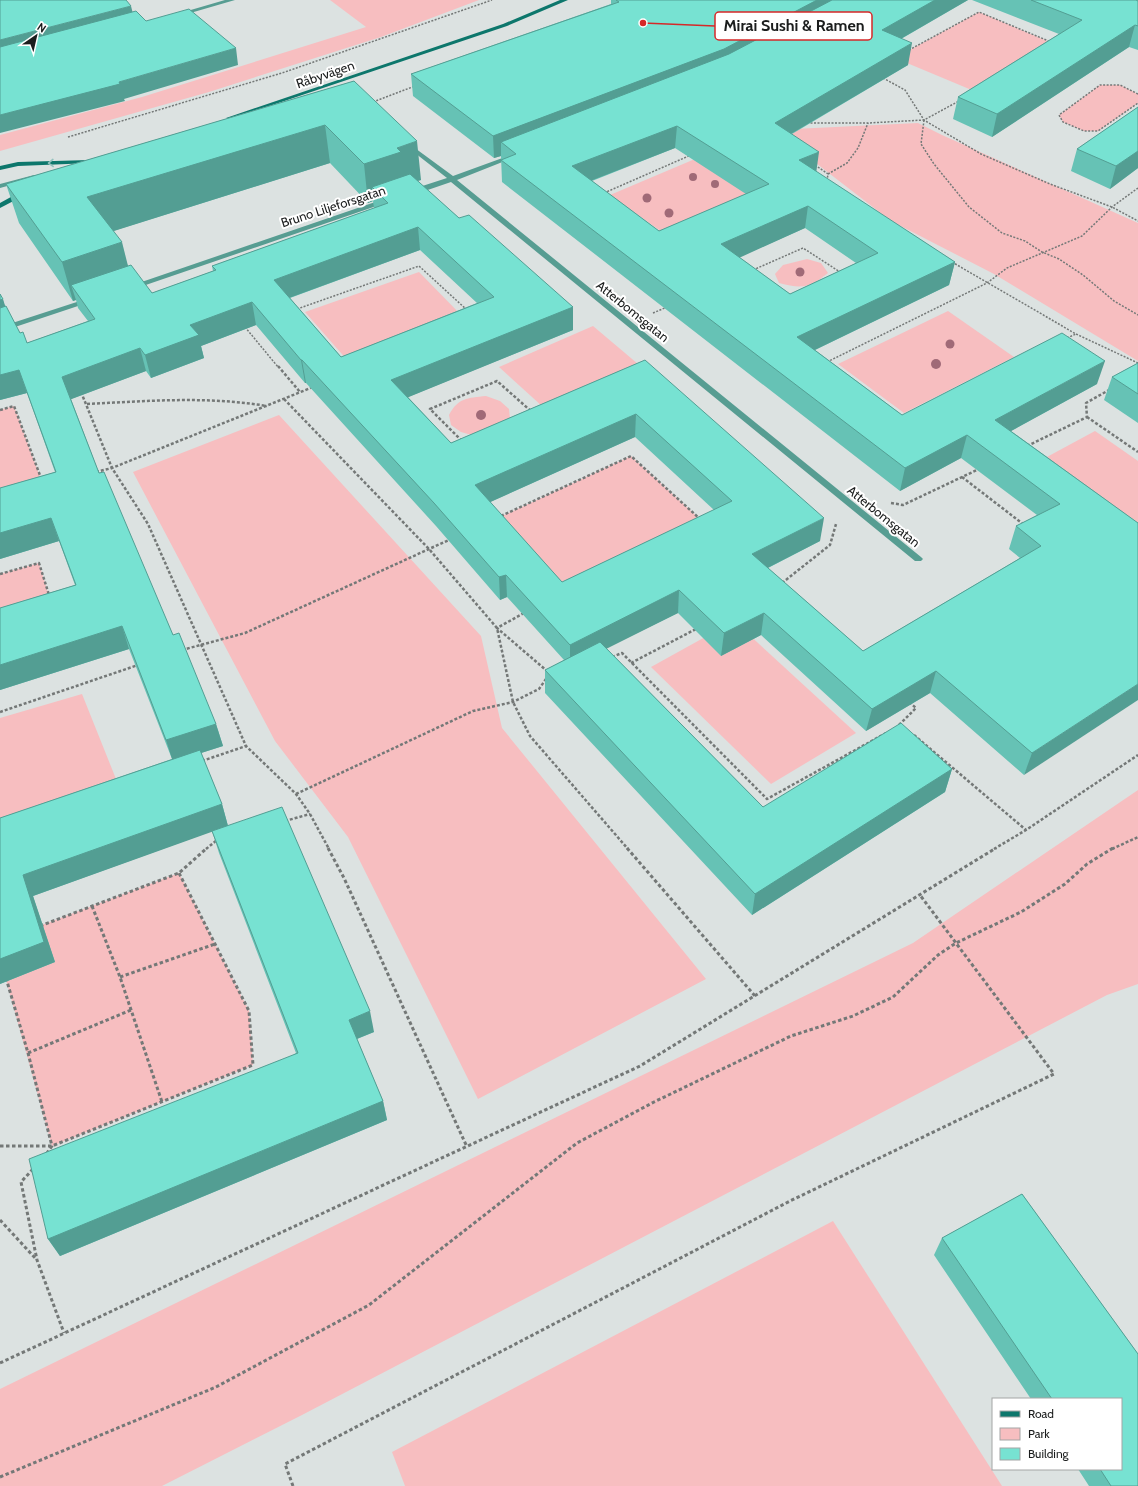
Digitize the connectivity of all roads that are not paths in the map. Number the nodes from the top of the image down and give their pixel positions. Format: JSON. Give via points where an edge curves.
{"nodes":[{"id":1,"x":204,"y":0,"type":"edge"},
{"id":2,"x":232,"y":0,"type":"edge"},
{"id":3,"x":566,"y":0,"type":"edge"},
{"id":4,"x":211,"y":6,"type":"junction"},
{"id":5,"x":173,"y":16,"type":"edge"},
{"id":6,"x":222,"y":121,"type":"edge"},
{"id":7,"x":401,"y":140,"type":"edge"},
{"id":8,"x":519,"y":153,"type":"edge"},
{"id":9,"x":93,"y":161,"type":"junction"},
{"id":10,"x":0,"y":168,"type":"edge"},
{"id":11,"x":69,"y":172,"type":"edge"},
{"id":12,"x":452,"y":179,"type":"junction"},
{"id":13,"x":0,"y":186,"type":"edge"},
{"id":14,"x":28,"y":192,"type":"edge"},
{"id":15,"x":407,"y":194,"type":"edge"},
{"id":16,"x":392,"y":199,"type":"edge"},
{"id":17,"x":0,"y":206,"type":"edge"},
{"id":18,"x":121,"y":290,"type":"edge"},
{"id":19,"x":98,"y":298,"type":"edge"},
{"id":20,"x":0,"y":330,"type":"edge"},
{"id":21,"x":918,"y":559,"type":"dead end"}],
"edges":[{"from":1,"to":4,"type":"street"},
{"from":2,"to":4,"type":"street"},
{"from":3,"to":6,"type":"main road","name":"Råbyvägen","via":[[333,87]]},
{"from":4,"to":5,"type":"street"},
{"from":7,"to":12,"type":"street","name":"Atterbomsgatan"},
{"from":8,"to":12,"type":"street","name":"Bruno Liljeforsgatan"},
{"from":9,"to":10,"type":"main road","one_way":true,"via":[[18,164]]},
{"from":9,"to":11,"type":"main road"},
{"from":9,"to":13,"type":"street"},
{"from":12,"to":15,"type":"street","name":"Bruno Liljeforsgatan"},
{"from":12,"to":21,"type":"street","name":"Atterbomsgatan"},
{"from":14,"to":17,"type":"main road"},
{"from":16,"to":18,"type":"street","name":"Bruno Liljeforsgatan"},
{"from":19,"to":20,"type":"street"}]}
